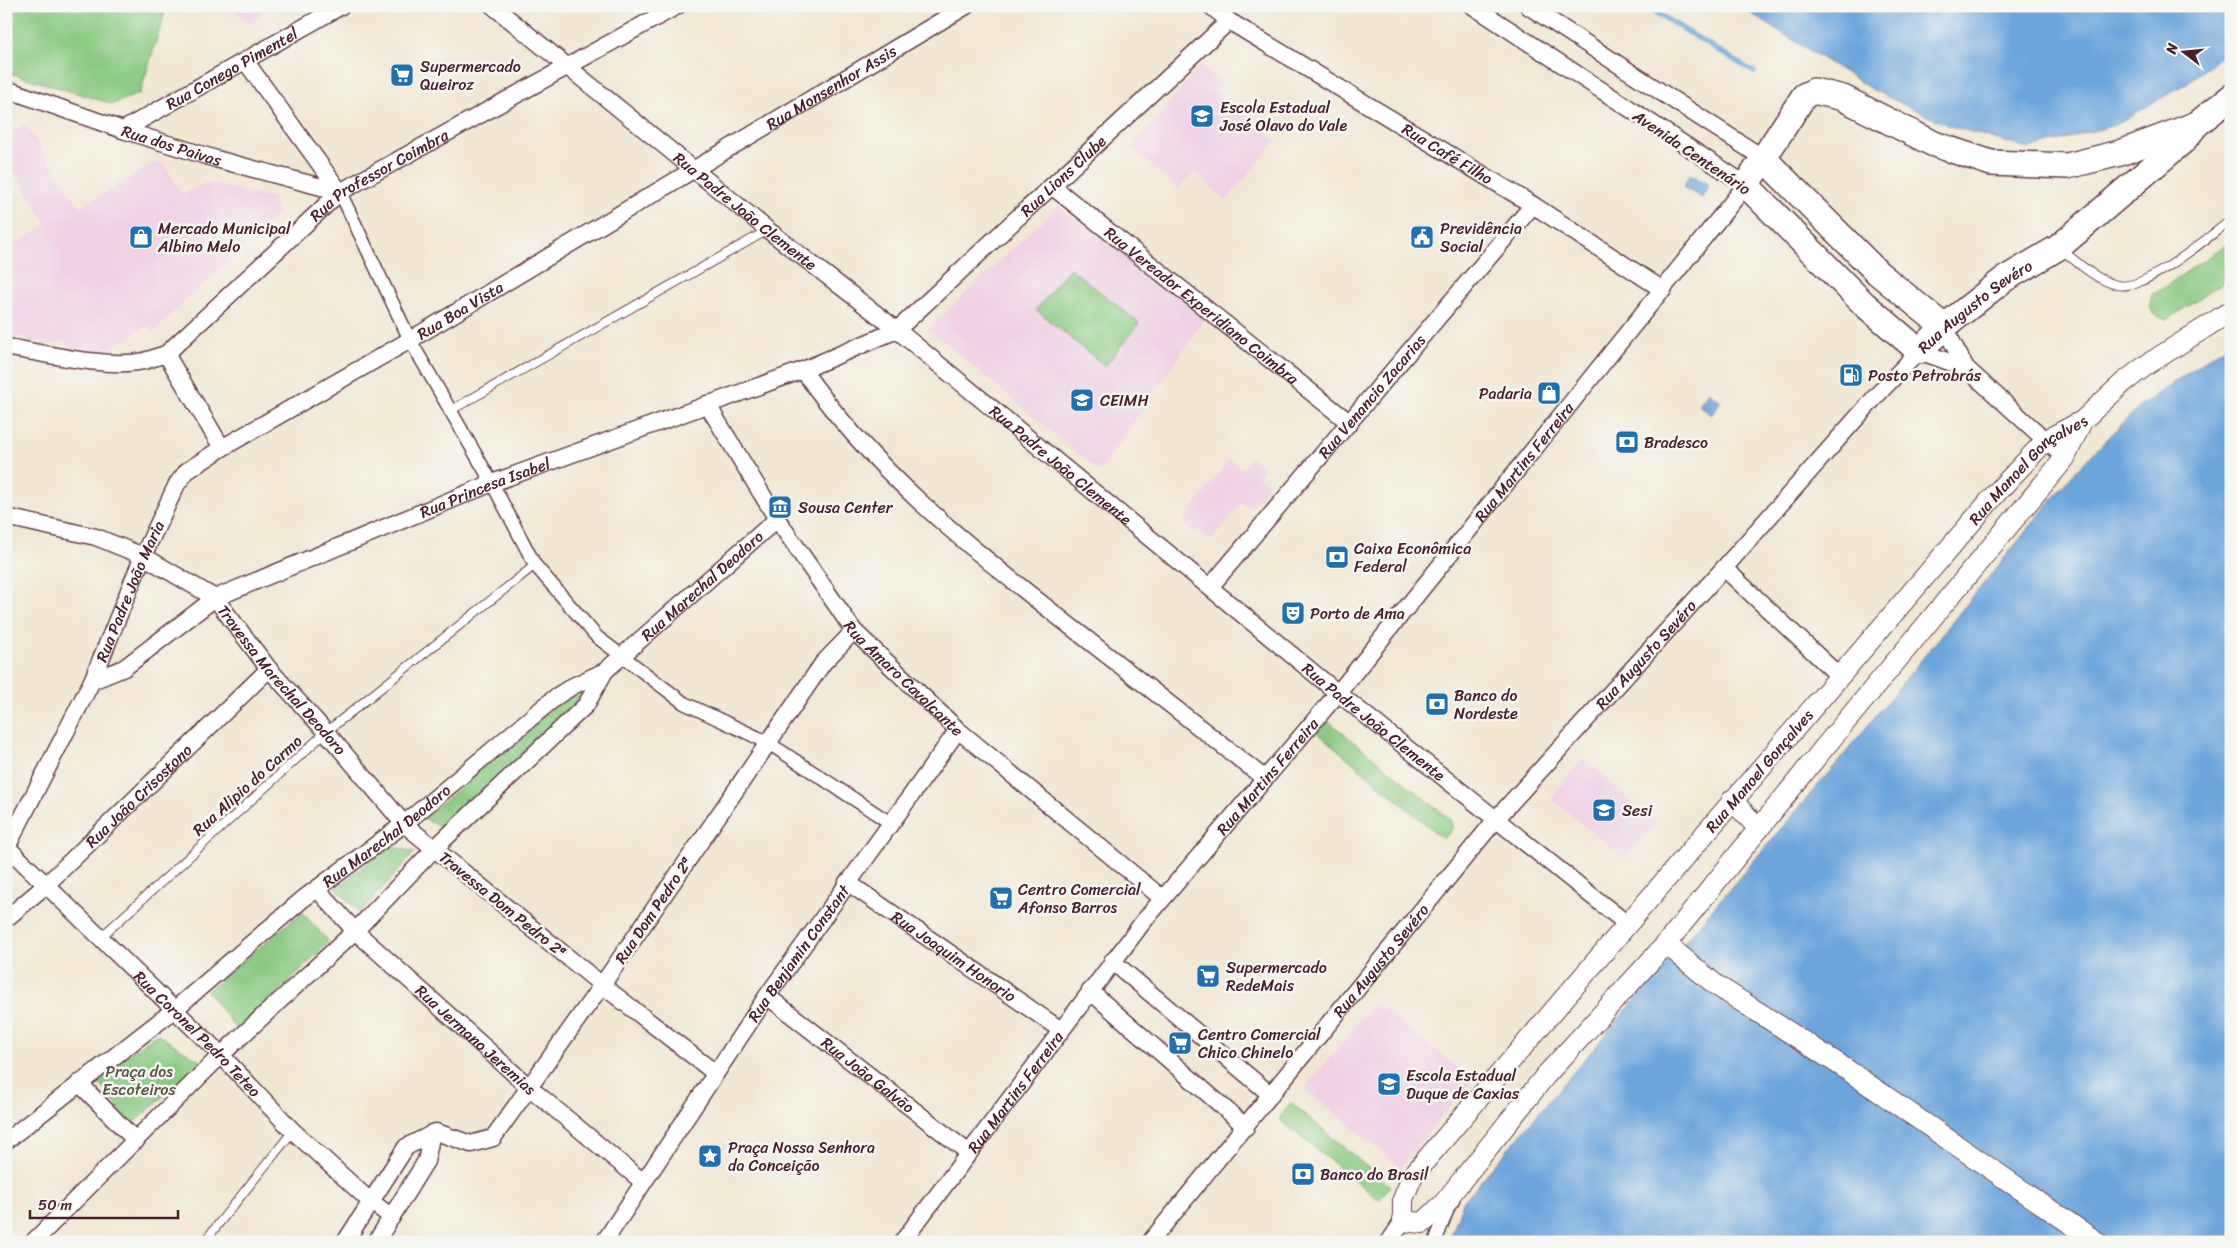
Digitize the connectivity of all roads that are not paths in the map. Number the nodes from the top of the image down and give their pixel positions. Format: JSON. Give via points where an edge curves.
{"nodes":[{"id":1,"x":341,"y":6,"type":"edge"},
{"id":2,"x":493,"y":6,"type":"edge"},
{"id":3,"x":677,"y":6,"type":"edge"},
{"id":4,"x":966,"y":6,"type":"edge"},
{"id":5,"x":1211,"y":6,"type":"edge"},
{"id":6,"x":1473,"y":6,"type":"edge"},
{"id":7,"x":1528,"y":6,"type":"edge"},
{"id":8,"x":1229,"y":21,"type":"junction"},
{"id":9,"x":246,"y":62,"type":"junction"},
{"id":10,"x":569,"y":66,"type":"junction"},
{"id":11,"x":6,"y":89,"type":"edge"},
{"id":12,"x":2231,"y":98,"type":"edge"},
{"id":13,"x":2197,"y":124,"type":"junction"},
{"id":14,"x":123,"y":130,"type":"junction"},
{"id":15,"x":1763,"y":158,"type":"junction"},
{"id":16,"x":695,"y":169,"type":"junction"},
{"id":17,"x":1746,"y":185,"type":"junction"},
{"id":18,"x":1053,"y":187,"type":"junction"},
{"id":19,"x":340,"y":192,"type":"junction"},
{"id":20,"x":1533,"y":205,"type":"junction"},
{"id":21,"x":2231,"y":220,"type":"edge"},
{"id":22,"x":768,"y":230,"type":"junction"},
{"id":23,"x":2059,"y":247,"type":"junction"},
{"id":24,"x":1663,"y":290,"type":"junction"},
{"id":25,"x":2231,"y":311,"type":"edge"},
{"id":26,"x":1944,"y":327,"type":"junction"},
{"id":27,"x":898,"y":330,"type":"junction"},
{"id":28,"x":410,"y":340,"type":"junction"},
{"id":29,"x":6,"y":347,"type":"edge"},
{"id":30,"x":1919,"y":351,"type":"junction"},
{"id":31,"x":166,"y":354,"type":"junction"},
{"id":32,"x":1966,"y":368,"type":"junction"},
{"id":33,"x":803,"y":370,"type":"junction"},
{"id":34,"x":707,"y":404,"type":"junction"},
{"id":35,"x":447,"y":412,"type":"junction"},
{"id":36,"x":2082,"y":421,"type":"junction"},
{"id":37,"x":1350,"y":422,"type":"junction"},
{"id":38,"x":2046,"y":440,"type":"junction"},
{"id":39,"x":222,"y":448,"type":"junction"},
{"id":40,"x":2065,"y":458,"type":"junction"},
{"id":41,"x":492,"y":483,"type":"junction"},
{"id":42,"x":6,"y":517,"type":"edge"},
{"id":43,"x":777,"y":519,"type":"junction"},
{"id":44,"x":143,"y":556,"type":"junction"},
{"id":45,"x":535,"y":565,"type":"junction"},
{"id":46,"x":1724,"y":568,"type":"junction"},
{"id":47,"x":1210,"y":587,"type":"junction"},
{"id":48,"x":215,"y":598,"type":"junction"},
{"id":49,"x":1904,"y":600,"type":"junction"},
{"id":50,"x":1926,"y":626,"type":"junction"},
{"id":51,"x":854,"y":631,"type":"junction"},
{"id":52,"x":621,"y":656,"type":"junction"},
{"id":53,"x":269,"y":669,"type":"junction"},
{"id":54,"x":605,"y":672,"type":"junction"},
{"id":55,"x":1839,"y":676,"type":"junction"},
{"id":56,"x":92,"y":681,"type":"junction"},
{"id":57,"x":1338,"y":693,"type":"junction"},
{"id":58,"x":958,"y":730,"type":"junction"},
{"id":59,"x":326,"y":732,"type":"junction"},
{"id":60,"x":767,"y":742,"type":"junction"},
{"id":61,"x":1264,"y":778,"type":"junction"},
{"id":62,"x":1732,"y":800,"type":"junction"},
{"id":63,"x":1496,"y":818,"type":"junction"},
{"id":64,"x":404,"y":824,"type":"junction"},
{"id":65,"x":892,"y":824,"type":"junction"},
{"id":66,"x":1759,"y":829,"type":"junction"},
{"id":67,"x":6,"y":847,"type":"edge"},
{"id":68,"x":435,"y":848,"type":"junction"},
{"id":69,"x":847,"y":882,"type":"junction"},
{"id":70,"x":46,"y":885,"type":"junction"},
{"id":71,"x":317,"y":889,"type":"junction"},
{"id":72,"x":1162,"y":898,"type":"junction"},
{"id":73,"x":6,"y":919,"type":"edge"},
{"id":74,"x":1627,"y":924,"type":"junction"},
{"id":75,"x":355,"y":931,"type":"junction"},
{"id":76,"x":100,"y":938,"type":"junction"},
{"id":77,"x":1671,"y":948,"type":"junction"},
{"id":78,"x":1112,"y":962,"type":"junction"},
{"id":79,"x":602,"y":986,"type":"junction"},
{"id":80,"x":1090,"y":992,"type":"junction"},
{"id":81,"x":767,"y":996,"type":"junction"},
{"id":82,"x":1617,"y":998,"type":"junction"},
{"id":83,"x":174,"y":1010,"type":"junction"},
{"id":84,"x":1061,"y":1030,"type":"junction"},
{"id":85,"x":220,"y":1055,"type":"junction"},
{"id":86,"x":715,"y":1073,"type":"junction"},
{"id":87,"x":79,"y":1083,"type":"junction"},
{"id":88,"x":530,"y":1088,"type":"junction"},
{"id":89,"x":1271,"y":1095,"type":"junction"},
{"id":90,"x":1246,"y":1127,"type":"junction"},
{"id":91,"x":293,"y":1131,"type":"junction"},
{"id":92,"x":432,"y":1133,"type":"junction"},
{"id":93,"x":6,"y":1141,"type":"edge"},
{"id":94,"x":136,"y":1141,"type":"junction"},
{"id":95,"x":969,"y":1153,"type":"junction"},
{"id":96,"x":643,"y":1182,"type":"junction"},
{"id":97,"x":370,"y":1201,"type":"junction"},
{"id":98,"x":392,"y":1217,"type":"junction"},
{"id":99,"x":1403,"y":1221,"type":"junction"},
{"id":100,"x":36,"y":1241,"type":"edge"},
{"id":101,"x":204,"y":1242,"type":"edge"},
{"id":102,"x":345,"y":1242,"type":"edge"},
{"id":103,"x":376,"y":1242,"type":"edge"},
{"id":104,"x":604,"y":1242,"type":"edge"},
{"id":105,"x":902,"y":1242,"type":"edge"},
{"id":106,"x":1150,"y":1242,"type":"edge"},
{"id":107,"x":1388,"y":1242,"type":"edge"},
{"id":108,"x":1435,"y":1242,"type":"edge"},
{"id":109,"x":2097,"y":1242,"type":"edge"}],
"edges":[{"from":1,"to":9,"type":"street","name":"Rua Conego Pimentel"},
{"from":2,"to":10,"type":"street","name":"Rua Padre João Clemente"},
{"from":3,"to":10,"type":"street","name":"Rua Professor Coimbra"},
{"from":4,"to":16,"type":"street","name":"Rua Monsenhor Assis"},
{"from":5,"to":8,"type":"street","name":"Rua Café Filho"},
{"from":6,"to":17,"type":"street","name":"Avenida Centenário"},
{"from":7,"to":15,"type":"street","name":"Avenida Centenário"},
{"from":8,"to":18,"type":"street","name":"Rua Lions Clube"},
{"from":8,"to":20,"type":"street","name":"Rua Café Filho"},
{"from":9,"to":14,"type":"street","name":"Rua Conego Pimentel"},
{"from":9,"to":19,"type":"street"},
{"from":10,"to":16,"type":"street","name":"Rua Padre João Clemente"},
{"from":10,"to":19,"type":"street","name":"Rua Professor Coimbra"},
{"from":11,"to":14,"type":"street","name":"Rua dos Paivas"},
{"from":12,"to":13,"type":"main road"},
{"from":13,"to":15,"type":"main road","name":"Rua Martins Ferreira","via":[[2120,153],[2067,166],[1991,163],[1934,144],[1843,98],[1814,91],[1804,96]]},
{"from":13,"to":23,"type":"main road","name":"Rua Augusto Sevéro","via":[[2183,142]]},
{"from":14,"to":19,"type":"street","name":"Rua dos Paivas"},
{"from":15,"to":17,"type":"main road","name":"Rua Martins Ferreira"},
{"from":15,"to":26,"type":"main road","name":"Avenida Centenário","via":[[1878,273]]},
{"from":16,"to":22,"type":"street","name":"Rua Padre João Clemente"},
{"from":16,"to":28,"type":"street","name":"Rua Boa Vista"},
{"from":17,"to":24,"type":"street","name":"Rua Martins Ferreira"},
{"from":17,"to":30,"type":"main road","name":"Avenida Centenário","via":[[1864,304]]},
{"from":18,"to":27,"type":"street","name":"Rua Lions Clube"},
{"from":18,"to":37,"type":"street","name":"Rua Vereador Experidiano Coimbra"},
{"from":19,"to":28,"type":"street"},
{"from":19,"to":31,"type":"street","name":"Rua Professor Coimbra"},
{"from":20,"to":24,"type":"street","name":"Rua Café Filho"},
{"from":20,"to":37,"type":"street","name":"Rua Venancio Zacarias"},
{"from":21,"to":23,"type":"lane","via":[[2180,258],[2130,285],[2117,285],[2098,278]]},
{"from":22,"to":27,"type":"street","name":"Rua Padre João Clemente"},
{"from":22,"to":35,"type":"lane"},
{"from":23,"to":26,"type":"main road","name":"Rua Augusto Sevéro","via":[[2003,280]]},
{"from":24,"to":57,"type":"street","name":"Rua Martins Ferreira"},
{"from":25,"to":36,"type":"street","via":[[2148,364]]},
{"from":26,"to":30,"type":"main road","name":"Rua Augusto Sevéro"},
{"from":26,"to":32,"type":"street","name":"Avenida Centenário"},
{"from":27,"to":33,"type":"street","name":"Rua Princesa Isabel"},
{"from":27,"to":47,"type":"street","name":"Rua Padre João Clemente"},
{"from":28,"to":35,"type":"street"},
{"from":28,"to":39,"type":"street","name":"Rua Boa Vista"},
{"from":29,"to":31,"type":"street","via":[[78,359],[124,362],[144,361]]},
{"from":30,"to":32,"type":"street","name":"Avenida Centenário"},
{"from":30,"to":46,"type":"street","name":"Rua Augusto Sevéro"},
{"from":31,"to":39,"type":"street"},
{"from":32,"to":38,"type":"street","name":"Avenida Centenário"},
{"from":33,"to":34,"type":"street","name":"Rua Princesa Isabel"},
{"from":33,"to":61,"type":"street","via":[[847,429],[928,511],[995,568]]},
{"from":34,"to":41,"type":"street","name":"Rua Princesa Isabel"},
{"from":34,"to":43,"type":"street","name":"Rua Amaro Cavalcante"},
{"from":35,"to":41,"type":"street"},
{"from":36,"to":38,"type":"street","name":"Rua Manoel Gonçalves"},
{"from":36,"to":40,"type":"street","name":"Rua Manoel Gonçalves"},
{"from":37,"to":47,"type":"street","name":"Rua Venancio Zacarias"},
{"from":38,"to":40,"type":"street","name":"Avenida Centenário"},
{"from":38,"to":49,"type":"street","name":"Rua Manoel Gonçalves","via":[[1998,490]]},
{"from":39,"to":44,"type":"street","name":"Rua Padre João Maria","via":[[187,470],[177,484]]},
{"from":40,"to":50,"type":"street","name":"Rua Manoel Gonçalves"},
{"from":41,"to":45,"type":"street"},
{"from":41,"to":48,"type":"street","name":"Rua Princesa Isabel"},
{"from":42,"to":44,"type":"street","name":"Travessa Marechal Deodoro","via":[[96,537]]},
{"from":43,"to":51,"type":"street","name":"Rua Amaro Cavalcante"},
{"from":43,"to":52,"type":"street","name":"Rua Marechal Deodoro"},
{"from":44,"to":48,"type":"street","name":"Travessa Marechal Deodoro"},
{"from":44,"to":56,"type":"street","name":"Rua Padre João Maria"},
{"from":45,"to":52,"type":"street","via":[[598,637]]},
{"from":45,"to":59,"type":"lane","name":"Rua Alipio do Carmo"},
{"from":46,"to":55,"type":"street"},
{"from":46,"to":63,"type":"street","name":"Rua Augusto Sevéro"},
{"from":47,"to":57,"type":"street","name":"Rua Padre João Clemente"},
{"from":48,"to":53,"type":"street","name":"Travessa Marechal Deodoro"},
{"from":48,"to":56,"type":"street","name":"Rua Princesa Isabel","via":[[124,668]]},
{"from":49,"to":50,"type":"street"},
{"from":49,"to":55,"type":"street","name":"Rua Manoel Gonçalves"},
{"from":50,"to":66,"type":"street","name":"Rua Manoel Gonçalves"},
{"from":51,"to":58,"type":"street","name":"Rua Amaro Cavalcante"},
{"from":51,"to":60,"type":"street","name":"Rua Dom Pedro 2ª","via":[[824,663]]},
{"from":52,"to":54,"type":"street","name":"Rua Marechal Deodoro"},
{"from":52,"to":60,"type":"street","via":[[684,703]]},
{"from":53,"to":59,"type":"street","name":"Travessa Marechal Deodoro"},
{"from":53,"to":70,"type":"street","name":"Rua João Crisostono"},
{"from":54,"to":64,"type":"street","name":"Rua Marechal Deodoro","via":[[557,696]]},
{"from":54,"to":68,"type":"street","name":"Rua Marechal Deodoro","via":[[586,704]]},
{"from":55,"to":62,"type":"street","name":"Rua Manoel Gonçalves"},
{"from":56,"to":67,"type":"street","name":"Rua Padre João Maria"},
{"from":57,"to":61,"type":"street","name":"Rua Martins Ferreira"},
{"from":57,"to":63,"type":"street","name":"Rua Padre João Clemente"},
{"from":58,"to":65,"type":"street","name":"Rua Benjamin Constant"},
{"from":58,"to":72,"type":"street","name":"Rua Amaro Cavalcante"},
{"from":59,"to":64,"type":"street","name":"Travessa Marechal Deodoro"},
{"from":59,"to":76,"type":"lane","name":"Rua Alipio do Carmo"},
{"from":60,"to":65,"type":"street"},
{"from":60,"to":79,"type":"street","name":"Rua Dom Pedro 2ª"},
{"from":61,"to":72,"type":"street","name":"Rua Martins Ferreira"},
{"from":62,"to":66,"type":"street"},
{"from":62,"to":74,"type":"street","name":"Rua Manoel Gonçalves"},
{"from":63,"to":74,"type":"street","name":"Rua Padre João Clemente"},
{"from":63,"to":89,"type":"street","name":"Rua Augusto Sevéro"},
{"from":64,"to":68,"type":"street","name":"Travessa Dom Pedro 2ª"},
{"from":64,"to":71,"type":"street","name":"Rua Marechal Deodoro"},
{"from":65,"to":69,"type":"street","name":"Rua Benjamin Constant"},
{"from":66,"to":77,"type":"street","name":"Rua Manoel Gonçalves"},
{"from":67,"to":70,"type":"street","name":"Rua Coronel Pedro Teteo"},
{"from":68,"to":75,"type":"street","name":"Rua Marechal Deodoro"},
{"from":68,"to":79,"type":"street","name":"Travessa Dom Pedro 2ª"},
{"from":69,"to":81,"type":"street","name":"Rua Benjamin Constant"},
{"from":69,"to":84,"type":"street","name":"Rua Joaquim Honorio"},
{"from":70,"to":73,"type":"street","name":"Rua João Crisostono"},
{"from":70,"to":76,"type":"street","name":"Rua Coronel Pedro Teteo"},
{"from":71,"to":75,"type":"street","name":"Rua Jermano Jeremias"},
{"from":71,"to":83,"type":"street","name":"Rua Marechal Deodoro"},
{"from":72,"to":78,"type":"street","name":"Rua Martins Ferreira"},
{"from":74,"to":99,"type":"street","name":"Rua Manoel Gonçalves","via":[[1413,1175],[1403,1199]]},
{"from":75,"to":85,"type":"street","name":"Rua Marechal Deodoro"},
{"from":75,"to":88,"type":"street","name":"Rua Jermano Jeremias"},
{"from":76,"to":83,"type":"street","name":"Rua Coronel Pedro Teteo"},
{"from":77,"to":82,"type":"street","name":"Rua Manoel Gonçalves"},
{"from":77,"to":109,"type":"street","via":[[1716,984]]},
{"from":78,"to":80,"type":"street","name":"Rua Martins Ferreira"},
{"from":78,"to":89,"type":"street"},
{"from":79,"to":86,"type":"street","name":"Travessa Dom Pedro 2ª"},
{"from":79,"to":88,"type":"street","name":"Rua Dom Pedro 2ª"},
{"from":80,"to":84,"type":"street","name":"Rua Martins Ferreira"},
{"from":80,"to":90,"type":"street"},
{"from":81,"to":86,"type":"street","name":"Rua Benjamin Constant"},
{"from":81,"to":95,"type":"street","name":"Rua João Galvão"},
{"from":82,"to":99,"type":"street","name":"Rua Manoel Gonçalves","via":[[1546,1075],[1444,1204],[1423,1222]]},
{"from":82,"to":108,"type":"street","via":[[1612,1013],[1449,1206]]},
{"from":83,"to":85,"type":"street","name":"Rua Coronel Pedro Teteo"},
{"from":83,"to":87,"type":"street","name":"Rua Marechal Deodoro"},
{"from":84,"to":95,"type":"street","name":"Rua Martins Ferreira"},
{"from":85,"to":91,"type":"street","name":"Rua Coronel Pedro Teteo"},
{"from":85,"to":94,"type":"street","name":"Rua Marechal Deodoro"},
{"from":86,"to":96,"type":"street","name":"Rua Benjamin Constant"},
{"from":87,"to":93,"type":"street","name":"Rua Marechal Deodoro"},
{"from":87,"to":94,"type":"street"},
{"from":88,"to":92,"type":"street","name":"Rua Dom Pedro 2ª","via":[[492,1138],[470,1144],[443,1132]]},
{"from":88,"to":96,"type":"street","name":"Rua Jermano Jeremias"},
{"from":89,"to":90,"type":"street","name":"Rua Augusto Sevéro"},
{"from":90,"to":106,"type":"street","name":"Rua Augusto Sevéro"},
{"from":91,"to":97,"type":"street","name":"Rua Coronel Pedro Teteo"},
{"from":91,"to":101,"type":"lane"},
{"from":92,"to":97,"type":"street","via":[[406,1147]]},
{"from":92,"to":98,"type":"street","via":[[426,1161]]},
{"from":94,"to":100,"type":"street","name":"Rua Marechal Deodoro"},
{"from":95,"to":105,"type":"street","name":"Rua Martins Ferreira"},
{"from":96,"to":104,"type":"street","name":"Rua Benjamin Constant"},
{"from":97,"to":98,"type":"street","name":"Rua Coronel Pedro Teteo"},
{"from":97,"to":102,"type":"street"},
{"from":98,"to":103,"type":"street"},
{"from":99,"to":107,"type":"street"}]}
